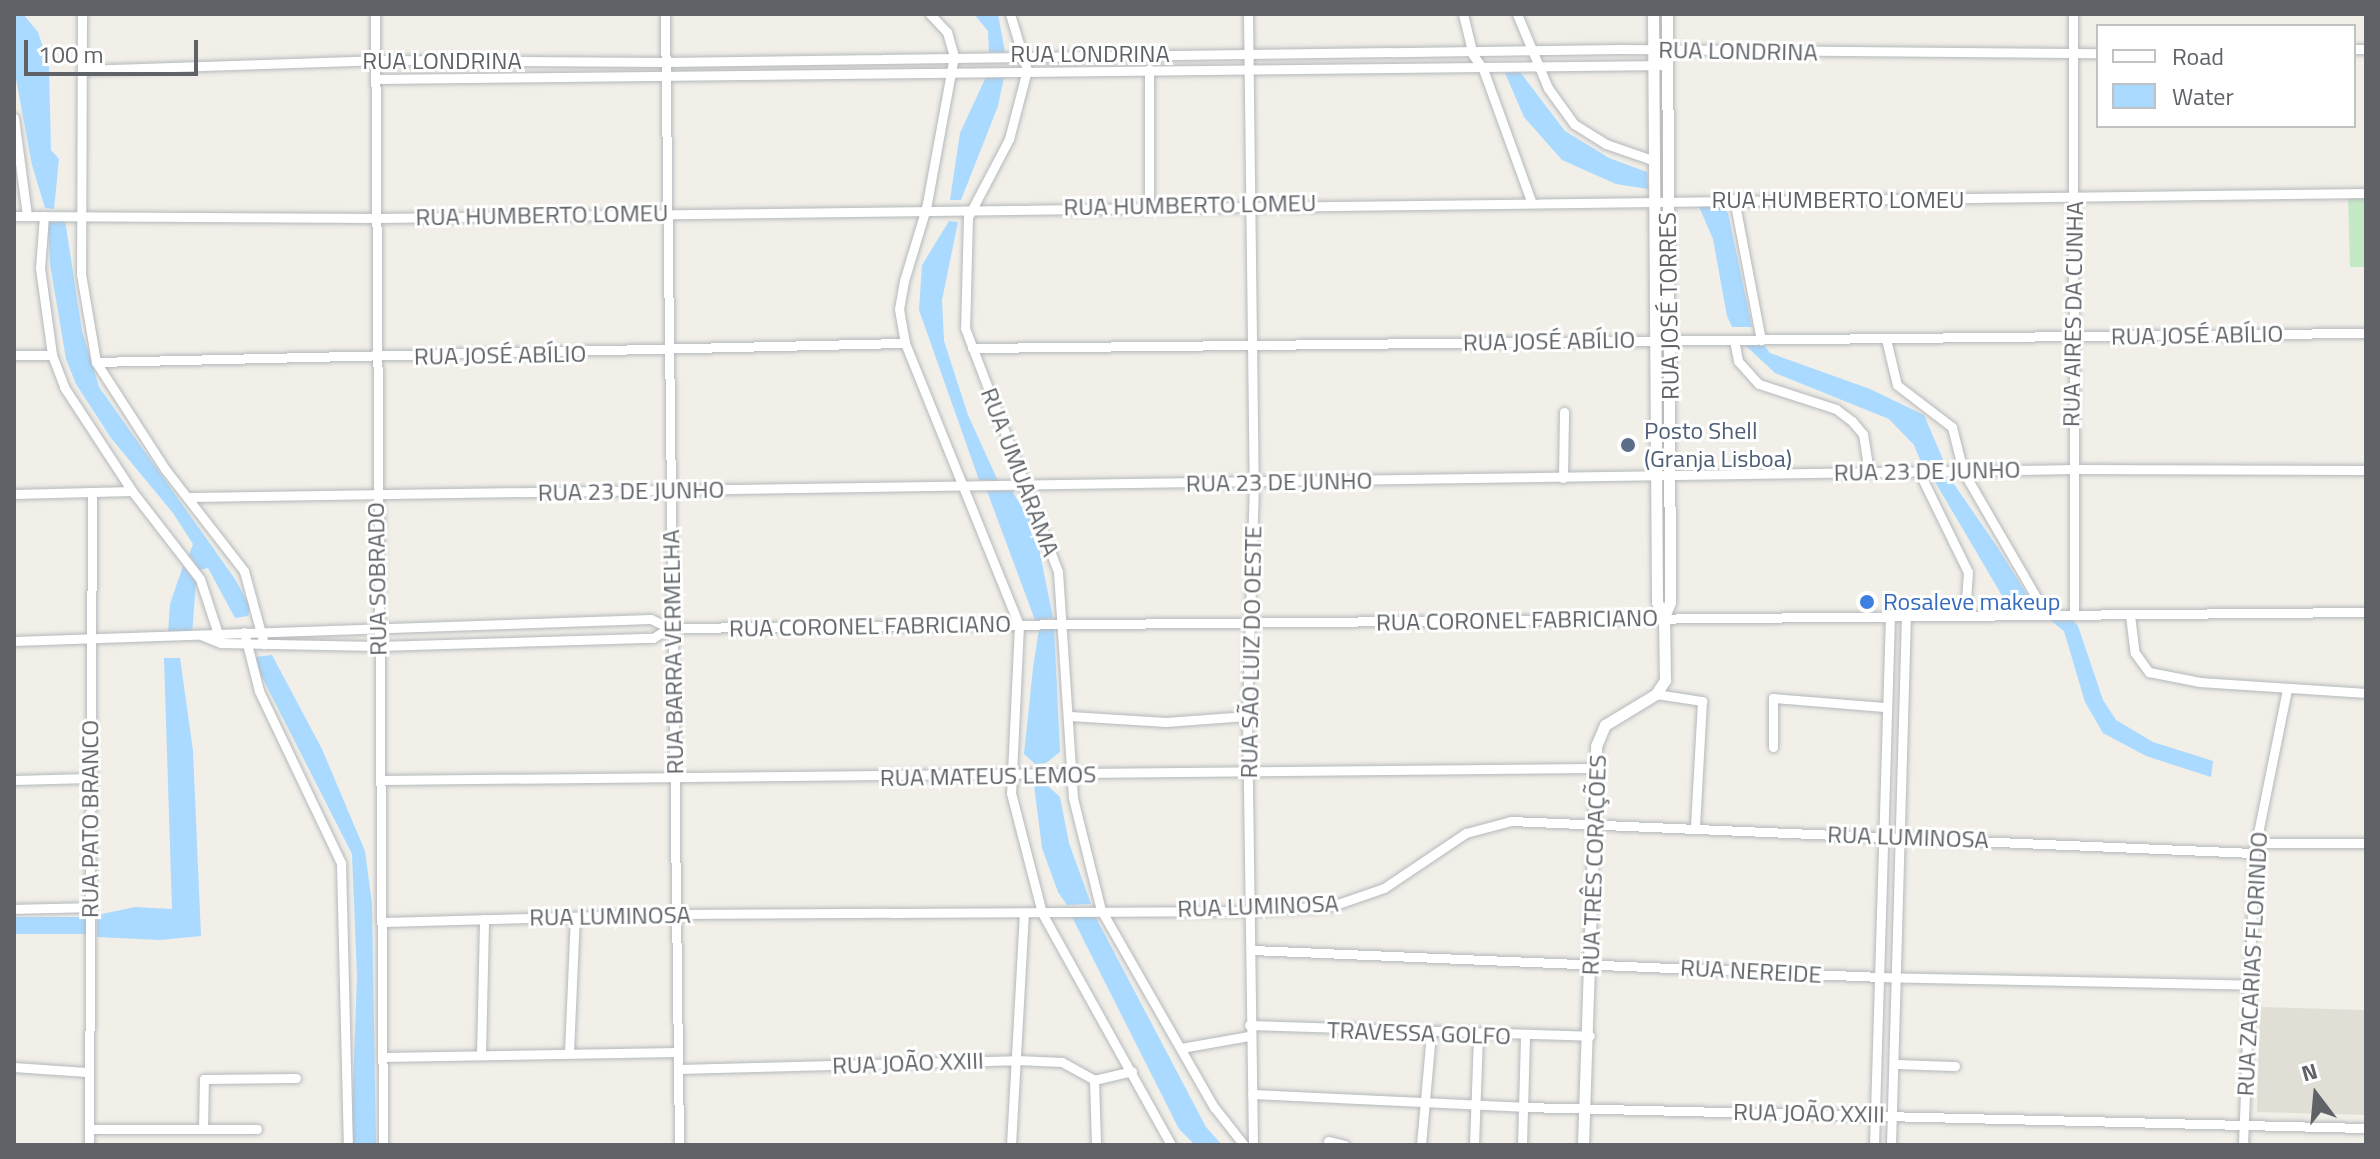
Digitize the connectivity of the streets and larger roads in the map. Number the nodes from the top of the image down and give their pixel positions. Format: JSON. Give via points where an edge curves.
{"nodes":[{"id":1,"x":82,"y":14,"type":"edge"},
{"id":2,"x":375,"y":14,"type":"edge"},
{"id":3,"x":665,"y":14,"type":"edge"},
{"id":4,"x":930,"y":14,"type":"edge"},
{"id":5,"x":1010,"y":14,"type":"edge"},
{"id":6,"x":1248,"y":14,"type":"edge"},
{"id":7,"x":1463,"y":14,"type":"edge"},
{"id":8,"x":1517,"y":14,"type":"edge"},
{"id":9,"x":1653,"y":14,"type":"edge"},
{"id":10,"x":1667,"y":14,"type":"edge"},
{"id":11,"x":2073,"y":14,"type":"edge"},
{"id":12,"x":1653,"y":50,"type":"junction"},
{"id":13,"x":1667,"y":50,"type":"junction"},
{"id":14,"x":1534,"y":52,"type":"junction"},
{"id":15,"x":1248,"y":53,"type":"junction"},
{"id":16,"x":2073,"y":53,"type":"junction"},
{"id":17,"x":2096,"y":53,"type":"edge"},
{"id":18,"x":1025,"y":54,"type":"junction"},
{"id":19,"x":1473,"y":55,"type":"junction"},
{"id":20,"x":954,"y":56,"type":"junction"},
{"id":21,"x":872,"y":58,"type":"junction"},
{"id":22,"x":376,"y":60,"type":"junction"},
{"id":23,"x":666,"y":62,"type":"junction"},
{"id":24,"x":1652,"y":65,"type":"junction"},
{"id":25,"x":1667,"y":65,"type":"junction"},
{"id":26,"x":1248,"y":68,"type":"junction"},
{"id":27,"x":1149,"y":69,"type":"junction"},
{"id":28,"x":1483,"y":69,"type":"junction"},
{"id":29,"x":1540,"y":69,"type":"junction"},
{"id":30,"x":82,"y":70,"type":"junction"},
{"id":31,"x":1027,"y":70,"type":"junction"},
{"id":32,"x":950,"y":71,"type":"junction"},
{"id":33,"x":872,"y":72,"type":"junction"},
{"id":34,"x":666,"y":76,"type":"junction"},
{"id":35,"x":376,"y":79,"type":"junction"},
{"id":36,"x":14,"y":118,"type":"edge"},
{"id":37,"x":1655,"y":161,"type":"junction"},
{"id":38,"x":2366,"y":193,"type":"edge"},
{"id":39,"x":1734,"y":199,"type":"junction"},
{"id":40,"x":2075,"y":199,"type":"junction"},
{"id":41,"x":1531,"y":201,"type":"junction"},
{"id":42,"x":1654,"y":201,"type":"junction"},
{"id":43,"x":1668,"y":202,"type":"junction"},
{"id":44,"x":1248,"y":204,"type":"junction"},
{"id":45,"x":1149,"y":205,"type":"junction"},
{"id":46,"x":974,"y":207,"type":"junction"},
{"id":47,"x":926,"y":208,"type":"junction"},
{"id":48,"x":669,"y":213,"type":"junction"},
{"id":49,"x":83,"y":214,"type":"junction"},
{"id":50,"x":14,"y":216,"type":"edge"},
{"id":51,"x":27,"y":216,"type":"junction"},
{"id":52,"x":44,"y":216,"type":"junction"},
{"id":53,"x":378,"y":218,"type":"junction"},
{"id":54,"x":2366,"y":333,"type":"edge"},
{"id":55,"x":2073,"y":337,"type":"junction"},
{"id":56,"x":1656,"y":339,"type":"junction"},
{"id":57,"x":1886,"y":339,"type":"junction"},
{"id":58,"x":1670,"y":340,"type":"junction"},
{"id":59,"x":1734,"y":340,"type":"junction"},
{"id":60,"x":1761,"y":340,"type":"junction"},
{"id":61,"x":905,"y":343,"type":"junction"},
{"id":62,"x":1249,"y":345,"type":"junction"},
{"id":63,"x":972,"y":348,"type":"junction"},
{"id":64,"x":670,"y":351,"type":"junction"},
{"id":65,"x":14,"y":355,"type":"edge"},
{"id":66,"x":52,"y":355,"type":"junction"},
{"id":67,"x":379,"y":358,"type":"junction"},
{"id":68,"x":96,"y":362,"type":"junction"},
{"id":69,"x":1564,"y":412,"type":"dead end"},
{"id":70,"x":2072,"y":469,"type":"junction"},
{"id":71,"x":2366,"y":470,"type":"edge"},
{"id":72,"x":1963,"y":471,"type":"junction"},
{"id":73,"x":1869,"y":472,"type":"junction"},
{"id":74,"x":1919,"y":472,"type":"junction"},
{"id":75,"x":1656,"y":476,"type":"junction"},
{"id":76,"x":1670,"y":476,"type":"junction"},
{"id":77,"x":1563,"y":478,"type":"junction"},
{"id":78,"x":1254,"y":482,"type":"junction"},
{"id":79,"x":1025,"y":486,"type":"junction"},
{"id":80,"x":965,"y":488,"type":"junction"},
{"id":81,"x":672,"y":489,"type":"junction"},
{"id":82,"x":132,"y":491,"type":"junction"},
{"id":83,"x":92,"y":493,"type":"junction"},
{"id":84,"x":14,"y":494,"type":"edge"},
{"id":85,"x":375,"y":496,"type":"junction"},
{"id":86,"x":191,"y":497,"type":"junction"},
{"id":87,"x":2366,"y":612,"type":"edge"},
{"id":88,"x":1890,"y":614,"type":"junction"},
{"id":89,"x":1906,"y":614,"type":"junction"},
{"id":90,"x":1965,"y":614,"type":"junction"},
{"id":91,"x":2046,"y":614,"type":"junction"},
{"id":92,"x":2074,"y":614,"type":"junction"},
{"id":93,"x":2130,"y":615,"type":"junction"},
{"id":94,"x":1664,"y":617,"type":"junction"},
{"id":95,"x":1250,"y":624,"type":"junction"},
{"id":96,"x":1019,"y":625,"type":"junction"},
{"id":97,"x":1064,"y":626,"type":"junction"},
{"id":98,"x":669,"y":628,"type":"junction"},
{"id":99,"x":377,"y":630,"type":"junction"},
{"id":100,"x":219,"y":631,"type":"junction"},
{"id":101,"x":244,"y":632,"type":"junction"},
{"id":102,"x":261,"y":632,"type":"junction"},
{"id":103,"x":201,"y":635,"type":"junction"},
{"id":104,"x":89,"y":640,"type":"junction"},
{"id":105,"x":14,"y":641,"type":"edge"},
{"id":106,"x":221,"y":643,"type":"junction"},
{"id":107,"x":246,"y":644,"type":"junction"},
{"id":108,"x":264,"y":644,"type":"junction"},
{"id":109,"x":378,"y":646,"type":"junction"},
{"id":110,"x":2287,"y":689,"type":"junction"},
{"id":111,"x":2366,"y":693,"type":"edge"},
{"id":112,"x":1656,"y":694,"type":"junction"},
{"id":113,"x":1886,"y":707,"type":"junction"},
{"id":114,"x":1070,"y":716,"type":"junction"},
{"id":115,"x":1247,"y":716,"type":"junction"},
{"id":116,"x":1773,"y":747,"type":"dead end"},
{"id":117,"x":1594,"y":768,"type":"junction"},
{"id":118,"x":1248,"y":771,"type":"junction"},
{"id":119,"x":1071,"y":773,"type":"junction"},
{"id":120,"x":1010,"y":777,"type":"junction"},
{"id":121,"x":90,"y":778,"type":"junction"},
{"id":122,"x":14,"y":780,"type":"edge"},
{"id":123,"x":381,"y":780,"type":"junction"},
{"id":124,"x":675,"y":781,"type":"junction"},
{"id":125,"x":1594,"y":824,"type":"junction"},
{"id":126,"x":1695,"y":828,"type":"junction"},
{"id":127,"x":1898,"y":835,"type":"junction"},
{"id":128,"x":1883,"y":836,"type":"junction"},
{"id":129,"x":2366,"y":843,"type":"edge"},
{"id":130,"x":2254,"y":848,"type":"junction"},
{"id":131,"x":90,"y":907,"type":"junction"},
{"id":132,"x":14,"y":909,"type":"edge"},
{"id":133,"x":1101,"y":910,"type":"junction"},
{"id":134,"x":1249,"y":911,"type":"junction"},
{"id":135,"x":1042,"y":913,"type":"junction"},
{"id":136,"x":674,"y":914,"type":"junction"},
{"id":137,"x":1024,"y":914,"type":"junction"},
{"id":138,"x":575,"y":917,"type":"junction"},
{"id":139,"x":484,"y":919,"type":"junction"},
{"id":140,"x":384,"y":922,"type":"junction"},
{"id":141,"x":1252,"y":950,"type":"junction"},
{"id":142,"x":1590,"y":964,"type":"junction"},
{"id":143,"x":1880,"y":977,"type":"junction"},
{"id":144,"x":1898,"y":977,"type":"junction"},
{"id":145,"x":2250,"y":985,"type":"junction"},
{"id":146,"x":1249,"y":1030,"type":"junction"},
{"id":147,"x":1431,"y":1034,"type":"junction"},
{"id":148,"x":1478,"y":1036,"type":"junction"},
{"id":149,"x":1590,"y":1036,"type":"junction"},
{"id":150,"x":1525,"y":1037,"type":"junction"},
{"id":151,"x":1181,"y":1048,"type":"junction"},
{"id":152,"x":569,"y":1052,"type":"junction"},
{"id":153,"x":677,"y":1052,"type":"junction"},
{"id":154,"x":481,"y":1055,"type":"junction"},
{"id":155,"x":384,"y":1057,"type":"junction"},
{"id":156,"x":1016,"y":1060,"type":"junction"},
{"id":157,"x":1895,"y":1064,"type":"junction"},
{"id":158,"x":1955,"y":1066,"type":"dead end"},
{"id":159,"x":14,"y":1067,"type":"edge"},
{"id":160,"x":678,"y":1069,"type":"junction"},
{"id":161,"x":1132,"y":1071,"type":"junction"},
{"id":162,"x":86,"y":1072,"type":"junction"},
{"id":163,"x":296,"y":1078,"type":"dead end"},
{"id":164,"x":1094,"y":1080,"type":"junction"},
{"id":165,"x":1252,"y":1094,"type":"junction"},
{"id":166,"x":1426,"y":1102,"type":"junction"},
{"id":167,"x":1475,"y":1105,"type":"junction"},
{"id":168,"x":1523,"y":1107,"type":"junction"},
{"id":169,"x":1586,"y":1108,"type":"junction"},
{"id":170,"x":1875,"y":1114,"type":"junction"},
{"id":171,"x":1892,"y":1115,"type":"junction"},
{"id":172,"x":2243,"y":1123,"type":"junction"},
{"id":173,"x":2366,"y":1128,"type":"edge"},
{"id":174,"x":89,"y":1129,"type":"junction"},
{"id":175,"x":203,"y":1129,"type":"junction"},
{"id":176,"x":257,"y":1129,"type":"dead end"},
{"id":177,"x":1328,"y":1141,"type":"dead end"},
{"id":178,"x":89,"y":1145,"type":"edge"},
{"id":179,"x":348,"y":1145,"type":"edge"},
{"id":180,"x":383,"y":1145,"type":"edge"},
{"id":181,"x":679,"y":1145,"type":"edge"},
{"id":182,"x":1011,"y":1145,"type":"edge"},
{"id":183,"x":1096,"y":1145,"type":"edge"},
{"id":184,"x":1171,"y":1145,"type":"edge"},
{"id":185,"x":1244,"y":1145,"type":"edge"},
{"id":186,"x":1253,"y":1145,"type":"edge"},
{"id":187,"x":1345,"y":1145,"type":"edge"},
{"id":188,"x":1421,"y":1145,"type":"edge"},
{"id":189,"x":1474,"y":1145,"type":"edge"},
{"id":190,"x":1522,"y":1145,"type":"edge"},
{"id":191,"x":1583,"y":1145,"type":"edge"},
{"id":192,"x":1874,"y":1145,"type":"edge"},
{"id":193,"x":1891,"y":1145,"type":"edge"},
{"id":194,"x":2243,"y":1145,"type":"edge"}],
"edges":[{"from":1,"to":30,"type":"street"},
{"from":2,"to":22,"type":"street","name":"RUA SOBRADO"},
{"from":3,"to":23,"type":"street","name":"RUA BARRA VERMELHA"},
{"from":4,"to":20,"type":"street","via":[[947,32]]},
{"from":5,"to":18,"type":"street","name":"RUA UMUARAMA"},
{"from":6,"to":15,"type":"street","name":"RUA SÃO LUIZ DO OESTE"},
{"from":7,"to":19,"type":"street"},
{"from":8,"to":14,"type":"street"},
{"from":9,"to":12,"type":"street","name":"RUA JOSÉ TORRES"},
{"from":10,"to":13,"type":"street","name":"RUA JOSÉ TORRES"},
{"from":11,"to":16,"type":"street","name":"RUA AIRES DA CUNHA"},
{"from":12,"to":13,"type":"street","name":"RUA LONDRINA"},
{"from":12,"to":14,"type":"street","name":"RUA LONDRINA"},
{"from":12,"to":24,"type":"street","name":"RUA JOSÉ TORRES"},
{"from":13,"to":16,"type":"street","name":"RUA LONDRINA"},
{"from":13,"to":25,"type":"street","name":"RUA JOSÉ TORRES"},
{"from":14,"to":19,"type":"street","name":"RUA LONDRINA"},
{"from":14,"to":29,"type":"street"},
{"from":15,"to":18,"type":"street","name":"RUA LONDRINA"},
{"from":15,"to":19,"type":"street","name":"RUA LONDRINA"},
{"from":15,"to":26,"type":"street","name":"RUA SÃO LUIZ DO OESTE"},
{"from":16,"to":17,"type":"street","name":"RUA LONDRINA"},
{"from":16,"to":40,"type":"street","name":"RUA AIRES DA CUNHA"},
{"from":18,"to":20,"type":"street","name":"RUA LONDRINA"},
{"from":18,"to":31,"type":"street","name":"RUA UMUARAMA"},
{"from":19,"to":28,"type":"street"},
{"from":20,"to":21,"type":"street","name":"RUA LONDRINA"},
{"from":20,"to":32,"type":"street"},
{"from":21,"to":23,"type":"street","name":"RUA LONDRINA"},
{"from":21,"to":33,"type":"street"},
{"from":22,"to":23,"type":"street","name":"RUA LONDRINA"},
{"from":22,"to":30,"type":"street","name":"RUA LONDRINA"},
{"from":22,"to":35,"type":"street","name":"RUA SOBRADO"},
{"from":23,"to":34,"type":"street","name":"RUA BARRA VERMELHA"},
{"from":24,"to":25,"type":"street","name":"RUA LONDRINA"},
{"from":24,"to":29,"type":"street","name":"RUA LONDRINA"},
{"from":24,"to":37,"type":"street","name":"RUA JOSÉ TORRES"},
{"from":25,"to":43,"type":"street","name":"RUA JOSÉ TORRES"},
{"from":26,"to":27,"type":"street","name":"RUA LONDRINA"},
{"from":26,"to":28,"type":"street","name":"RUA LONDRINA"},
{"from":26,"to":44,"type":"street","name":"RUA SÃO LUIZ DO OESTE"},
{"from":27,"to":31,"type":"street","name":"RUA LONDRINA"},
{"from":27,"to":45,"type":"street"},
{"from":28,"to":29,"type":"street","name":"RUA LONDRINA"},
{"from":28,"to":41,"type":"street"},
{"from":29,"to":37,"type":"street","via":[[1558,105],[1582,132]]},
{"from":30,"to":49,"type":"street"},
{"from":31,"to":32,"type":"street","name":"RUA LONDRINA"},
{"from":31,"to":46,"type":"street","name":"RUA UMUARAMA","via":[[1009,139]]},
{"from":32,"to":33,"type":"street","name":"RUA LONDRINA"},
{"from":32,"to":47,"type":"street"},
{"from":33,"to":34,"type":"street","name":"RUA LONDRINA"},
{"from":34,"to":35,"type":"street","name":"RUA LONDRINA"},
{"from":34,"to":48,"type":"street","name":"RUA BARRA VERMELHA"},
{"from":35,"to":53,"type":"street","name":"RUA SOBRADO"},
{"from":36,"to":51,"type":"street"},
{"from":37,"to":42,"type":"street","name":"RUA JOSÉ TORRES"},
{"from":38,"to":40,"type":"street","name":"RUA HUMBERTO LOMEU"},
{"from":39,"to":40,"type":"street","name":"RUA HUMBERTO LOMEU"},
{"from":39,"to":43,"type":"street","name":"RUA HUMBERTO LOMEU"},
{"from":39,"to":60,"type":"street"},
{"from":40,"to":55,"type":"street","name":"RUA AIRES DA CUNHA"},
{"from":41,"to":42,"type":"street","name":"RUA HUMBERTO LOMEU"},
{"from":41,"to":44,"type":"street","name":"RUA HUMBERTO LOMEU"},
{"from":42,"to":43,"type":"street","name":"RUA HUMBERTO LOMEU"},
{"from":42,"to":56,"type":"street","name":"RUA JOSÉ TORRES"},
{"from":43,"to":58,"type":"street","name":"RUA JOSÉ TORRES"},
{"from":44,"to":45,"type":"street","name":"RUA HUMBERTO LOMEU"},
{"from":44,"to":62,"type":"street","name":"RUA SÃO LUIZ DO OESTE"},
{"from":45,"to":46,"type":"street","name":"RUA HUMBERTO LOMEU"},
{"from":46,"to":47,"type":"street","name":"RUA HUMBERTO LOMEU"},
{"from":46,"to":63,"type":"street","name":"RUA UMUARAMA","via":[[968,217],[963,312]]},
{"from":47,"to":48,"type":"street","name":"RUA HUMBERTO LOMEU"},
{"from":47,"to":61,"type":"street","via":[[899,309]]},
{"from":48,"to":53,"type":"street","name":"RUA HUMBERTO LOMEU"},
{"from":48,"to":64,"type":"street","name":"RUA BARRA VERMELHA"},
{"from":49,"to":52,"type":"street","name":"RUA HUMBERTO LOMEU"},
{"from":49,"to":53,"type":"street","name":"RUA HUMBERTO LOMEU"},
{"from":49,"to":68,"type":"street","via":[[81,274]]},
{"from":50,"to":51,"type":"street","name":"RUA HUMBERTO LOMEU"},
{"from":51,"to":52,"type":"street","name":"RUA HUMBERTO LOMEU"},
{"from":52,"to":66,"type":"street","via":[[40,268]]},
{"from":53,"to":67,"type":"street","name":"RUA SOBRADO"},
{"from":54,"to":55,"type":"street","name":"RUA JOSÉ ABÍLIO"},
{"from":55,"to":57,"type":"street","name":"RUA JOSÉ ABÍLIO"},
{"from":55,"to":70,"type":"street","name":"RUA AIRES DA CUNHA"},
{"from":56,"to":58,"type":"street","name":"RUA JOSÉ ABÍLIO"},
{"from":56,"to":62,"type":"street","name":"RUA JOSÉ ABÍLIO"},
{"from":56,"to":75,"type":"street","name":"RUA JOSÉ TORRES"},
{"from":57,"to":60,"type":"street","name":"RUA JOSÉ ABÍLIO"},
{"from":57,"to":72,"type":"street","via":[[1897,385],[1952,427]]},
{"from":58,"to":59,"type":"street","name":"RUA JOSÉ ABÍLIO"},
{"from":58,"to":76,"type":"street","name":"RUA JOSÉ TORRES"},
{"from":59,"to":60,"type":"street","name":"RUA JOSÉ ABÍLIO"},
{"from":59,"to":73,"type":"street","via":[[1738,361],[1759,384],[1836,409],[1852,421],[1863,434]]},
{"from":61,"to":64,"type":"street","name":"RUA JOSÉ ABÍLIO"},
{"from":61,"to":80,"type":"street"},
{"from":62,"to":63,"type":"street","name":"RUA JOSÉ ABÍLIO"},
{"from":62,"to":78,"type":"street","name":"RUA SÃO LUIZ DO OESTE"},
{"from":63,"to":79,"type":"street","name":"RUA UMUARAMA"},
{"from":64,"to":67,"type":"street","name":"RUA JOSÉ ABÍLIO"},
{"from":64,"to":81,"type":"street","name":"RUA BARRA VERMELHA"},
{"from":65,"to":66,"type":"street"},
{"from":66,"to":82,"type":"street","via":[[89,428]]},
{"from":67,"to":68,"type":"street","name":"RUA JOSÉ ABÍLIO"},
{"from":67,"to":85,"type":"street","name":"RUA SOBRADO"},
{"from":68,"to":86,"type":"street","via":[[165,469]]},
{"from":69,"to":77,"type":"street"},
{"from":70,"to":71,"type":"street","name":"RUA 23 DE JUNHO"},
{"from":70,"to":72,"type":"street","name":"RUA 23 DE JUNHO"},
{"from":70,"to":92,"type":"street","name":"RUA AIRES DA CUNHA"},
{"from":72,"to":74,"type":"street","name":"RUA 23 DE JUNHO"},
{"from":72,"to":91,"type":"street"},
{"from":73,"to":74,"type":"street","name":"RUA 23 DE JUNHO"},
{"from":73,"to":76,"type":"street","name":"RUA 23 DE JUNHO"},
{"from":74,"to":90,"type":"street","via":[[1968,572]]},
{"from":75,"to":76,"type":"street","name":"RUA 23 DE JUNHO"},
{"from":75,"to":77,"type":"street","name":"RUA 23 DE JUNHO"},
{"from":75,"to":94,"type":"street","name":"RUA JOSÉ TORRES","via":[[1657,602]]},
{"from":76,"to":94,"type":"street","name":"RUA JOSÉ TORRES","via":[[1670,602]]},
{"from":77,"to":78,"type":"street","name":"RUA 23 DE JUNHO"},
{"from":78,"to":79,"type":"street","name":"RUA 23 DE JUNHO"},
{"from":78,"to":95,"type":"street","name":"RUA SÃO LUIZ DO OESTE"},
{"from":79,"to":80,"type":"street","name":"RUA 23 DE JUNHO"},
{"from":79,"to":97,"type":"street","name":"RUA UMUARAMA","via":[[1058,572]]},
{"from":80,"to":81,"type":"street","name":"RUA 23 DE JUNHO"},
{"from":80,"to":96,"type":"street"},
{"from":81,"to":85,"type":"street","name":"RUA 23 DE JUNHO"},
{"from":81,"to":98,"type":"street","name":"RUA BARRA VERMELHA"},
{"from":82,"to":83,"type":"street"},
{"from":82,"to":100,"type":"street","via":[[200,579]]},
{"from":83,"to":84,"type":"street"},
{"from":83,"to":104,"type":"street","name":"RUA PATO BRANCO"},
{"from":85,"to":86,"type":"street","name":"RUA 23 DE JUNHO"},
{"from":85,"to":99,"type":"street","name":"RUA SOBRADO"},
{"from":86,"to":102,"type":"street","via":[[244,571]]},
{"from":87,"to":93,"type":"street","name":"RUA CORONEL FABRICIANO"},
{"from":88,"to":89,"type":"street","name":"RUA CORONEL FABRICIANO"},
{"from":88,"to":94,"type":"street","name":"RUA CORONEL FABRICIANO"},
{"from":88,"to":113,"type":"street"},
{"from":89,"to":90,"type":"street","name":"RUA CORONEL FABRICIANO"},
{"from":89,"to":127,"type":"street"},
{"from":90,"to":91,"type":"street","name":"RUA CORONEL FABRICIANO"},
{"from":91,"to":92,"type":"street","name":"RUA CORONEL FABRICIANO"},
{"from":92,"to":93,"type":"street","name":"RUA CORONEL FABRICIANO"},
{"from":93,"to":110,"type":"street","via":[[2143,670],[2200,682]]},
{"from":94,"to":95,"type":"street","name":"RUA CORONEL FABRICIANO"},
{"from":94,"to":112,"type":"street","via":[[1665,680]]},
{"from":95,"to":97,"type":"street","name":"RUA CORONEL FABRICIANO"},
{"from":95,"to":115,"type":"street","name":"RUA SÃO LUIZ DO OESTE"},
{"from":96,"to":97,"type":"street","name":"RUA CORONEL FABRICIANO"},
{"from":96,"to":98,"type":"street","name":"RUA CORONEL FABRICIANO"},
{"from":96,"to":120,"type":"street"},
{"from":97,"to":114,"type":"street","name":"RUA UMUARAMA"},
{"from":98,"to":99,"type":"street","name":"RUA CORONEL FABRICIANO","via":[[651,619]]},
{"from":98,"to":109,"type":"street","name":"RUA CORONEL FABRICIANO","via":[[653,638]]},
{"from":98,"to":124,"type":"street","name":"RUA BARRA VERMELHA"},
{"from":99,"to":102,"type":"street","name":"RUA CORONEL FABRICIANO"},
{"from":99,"to":109,"type":"street","name":"RUA SOBRADO"},
{"from":100,"to":101,"type":"street","name":"RUA CORONEL FABRICIANO"},
{"from":100,"to":103,"type":"street","name":"RUA CORONEL FABRICIANO"},
{"from":100,"to":106,"type":"street"},
{"from":101,"to":102,"type":"street","name":"RUA CORONEL FABRICIANO"},
{"from":101,"to":107,"type":"street"},
{"from":102,"to":108,"type":"street"},
{"from":103,"to":104,"type":"street","name":"RUA CORONEL FABRICIANO"},
{"from":103,"to":106,"type":"street","name":"RUA CORONEL FABRICIANO"},
{"from":104,"to":105,"type":"street","name":"RUA CORONEL FABRICIANO"},
{"from":104,"to":121,"type":"street","name":"RUA PATO BRANCO"},
{"from":106,"to":107,"type":"street","name":"RUA CORONEL FABRICIANO"},
{"from":107,"to":108,"type":"street","name":"RUA CORONEL FABRICIANO"},
{"from":107,"to":179,"type":"street","via":[[259,691],[341,863]]},
{"from":108,"to":109,"type":"street","name":"RUA CORONEL FABRICIANO"},
{"from":109,"to":123,"type":"street","name":"RUA SOBRADO"},
{"from":110,"to":111,"type":"street"},
{"from":110,"to":130,"type":"street","name":"RUA ZACARIAS FLORINDO"},
{"from":112,"to":117,"type":"street","name":"RUA TRÊS CORAÇÕES","via":[[1605,725]]},
{"from":112,"to":126,"type":"street","via":[[1702,701]]},
{"from":113,"to":116,"type":"street","via":[[1773,698]]},
{"from":113,"to":128,"type":"street"},
{"from":114,"to":115,"type":"street","via":[[1166,722]]},
{"from":114,"to":119,"type":"street","name":"RUA UMUARAMA"},
{"from":115,"to":118,"type":"street","name":"RUA SÃO LUIZ DO OESTE"},
{"from":117,"to":118,"type":"street","name":"RUA MATEUS LEMOS"},
{"from":117,"to":125,"type":"street","name":"RUA TRÊS CORAÇÕES"},
{"from":118,"to":119,"type":"street","name":"RUA MATEUS LEMOS"},
{"from":118,"to":134,"type":"street","name":"RUA SÃO LUIZ DO OESTE"},
{"from":119,"to":120,"type":"street","name":"RUA MATEUS LEMOS"},
{"from":119,"to":133,"type":"street","name":"RUA UMUARAMA","via":[[1079,835]]},
{"from":120,"to":124,"type":"street","name":"RUA MATEUS LEMOS"},
{"from":120,"to":135,"type":"street"},
{"from":121,"to":122,"type":"street"},
{"from":121,"to":131,"type":"street","name":"RUA PATO BRANCO"},
{"from":123,"to":124,"type":"street","name":"RUA MATEUS LEMOS"},
{"from":123,"to":140,"type":"street","name":"RUA SOBRADO"},
{"from":124,"to":136,"type":"street","name":"RUA BARRA VERMELHA"},
{"from":125,"to":126,"type":"street","name":"RUA LUMINOSA"},
{"from":125,"to":134,"type":"street","name":"RUA LUMINOSA","via":[[1493,823],[1466,833],[1363,899]]},
{"from":125,"to":142,"type":"street","name":"RUA TRÊS CORAÇÕES"},
{"from":126,"to":128,"type":"street","name":"RUA LUMINOSA"},
{"from":127,"to":128,"type":"street","name":"RUA LUMINOSA"},
{"from":127,"to":130,"type":"street","name":"RUA LUMINOSA"},
{"from":127,"to":144,"type":"street"},
{"from":128,"to":143,"type":"street"},
{"from":129,"to":130,"type":"street","name":"RUA LUMINOSA"},
{"from":130,"to":145,"type":"street","name":"RUA ZACARIAS FLORINDO"},
{"from":131,"to":132,"type":"street"},
{"from":131,"to":162,"type":"street","name":"RUA PATO BRANCO"},
{"from":133,"to":134,"type":"street","name":"RUA LUMINOSA"},
{"from":133,"to":135,"type":"street","name":"RUA LUMINOSA"},
{"from":133,"to":151,"type":"street","name":"RUA UMUARAMA"},
{"from":134,"to":141,"type":"street","name":"RUA SÃO LUIZ DO OESTE"},
{"from":135,"to":137,"type":"street","name":"RUA LUMINOSA"},
{"from":135,"to":161,"type":"street"},
{"from":136,"to":137,"type":"street","name":"RUA LUMINOSA"},
{"from":136,"to":138,"type":"street","name":"RUA LUMINOSA"},
{"from":136,"to":153,"type":"street","name":"RUA BARRA VERMELHA"},
{"from":137,"to":156,"type":"street"},
{"from":138,"to":139,"type":"street","name":"RUA LUMINOSA"},
{"from":138,"to":152,"type":"street"},
{"from":139,"to":140,"type":"street","name":"RUA LUMINOSA"},
{"from":139,"to":154,"type":"street"},
{"from":140,"to":155,"type":"street","name":"RUA SOBRADO"},
{"from":141,"to":142,"type":"street","name":"RUA NEREIDE"},
{"from":141,"to":146,"type":"street","name":"RUA SÃO LUIZ DO OESTE"},
{"from":142,"to":143,"type":"street","name":"RUA NEREIDE"},
{"from":142,"to":149,"type":"street","name":"RUA TRÊS CORAÇÕES"},
{"from":143,"to":144,"type":"street","name":"RUA NEREIDE"},
{"from":143,"to":170,"type":"street"},
{"from":144,"to":145,"type":"street","name":"RUA NEREIDE"},
{"from":144,"to":157,"type":"street"},
{"from":145,"to":172,"type":"street","name":"RUA ZACARIAS FLORINDO"},
{"from":146,"to":147,"type":"street","name":"TRAVESSA GOLFO"},
{"from":146,"to":151,"type":"street","name":"TRAVESSA GOLFO"},
{"from":146,"to":165,"type":"street","name":"RUA SÃO LUIZ DO OESTE"},
{"from":147,"to":148,"type":"street","name":"TRAVESSA GOLFO"},
{"from":147,"to":166,"type":"street"},
{"from":148,"to":150,"type":"street","name":"TRAVESSA GOLFO"},
{"from":148,"to":167,"type":"street"},
{"from":149,"to":150,"type":"street","name":"TRAVESSA GOLFO"},
{"from":149,"to":169,"type":"street","name":"RUA TRÊS CORAÇÕES"},
{"from":150,"to":168,"type":"street"},
{"from":151,"to":185,"type":"street","name":"RUA UMUARAMA"},
{"from":152,"to":153,"type":"street"},
{"from":152,"to":154,"type":"street"},
{"from":153,"to":160,"type":"street","name":"RUA BARRA VERMELHA"},
{"from":154,"to":155,"type":"street"},
{"from":155,"to":180,"type":"street","name":"RUA SOBRADO"},
{"from":156,"to":160,"type":"street","name":"RUA JOÃO XXIII"},
{"from":156,"to":164,"type":"street","name":"RUA JOÃO XXIII","via":[[1062,1062]]},
{"from":156,"to":182,"type":"street"},
{"from":157,"to":158,"type":"street"},
{"from":157,"to":171,"type":"street"},
{"from":159,"to":162,"type":"street"},
{"from":160,"to":181,"type":"street","name":"RUA BARRA VERMELHA"},
{"from":161,"to":164,"type":"street"},
{"from":161,"to":184,"type":"street"},
{"from":162,"to":174,"type":"street","name":"RUA PATO BRANCO"},
{"from":163,"to":175,"type":"street","via":[[204,1079]]},
{"from":164,"to":183,"type":"street"},
{"from":165,"to":166,"type":"street","name":"RUA JOÃO XXIII"},
{"from":165,"to":186,"type":"street","name":"RUA SÃO LUIZ DO OESTE"},
{"from":166,"to":167,"type":"street","name":"RUA JOÃO XXIII"},
{"from":166,"to":188,"type":"street"},
{"from":167,"to":168,"type":"street","name":"RUA JOÃO XXIII"},
{"from":167,"to":189,"type":"street"},
{"from":168,"to":169,"type":"street","name":"RUA JOÃO XXIII"},
{"from":168,"to":190,"type":"street"},
{"from":169,"to":170,"type":"street","name":"RUA JOÃO XXIII"},
{"from":169,"to":191,"type":"street","name":"RUA TRÊS CORAÇÕES"},
{"from":170,"to":171,"type":"street","name":"RUA JOÃO XXIII"},
{"from":170,"to":192,"type":"street"},
{"from":171,"to":172,"type":"street","name":"RUA JOÃO XXIII"},
{"from":171,"to":193,"type":"street"},
{"from":172,"to":173,"type":"street","name":"RUA JOÃO XXIII"},
{"from":172,"to":194,"type":"street","name":"RUA ZACARIAS FLORINDO"},
{"from":174,"to":175,"type":"street"},
{"from":174,"to":178,"type":"street","name":"RUA PATO BRANCO"},
{"from":175,"to":176,"type":"street"},
{"from":177,"to":187,"type":"street"}]}
